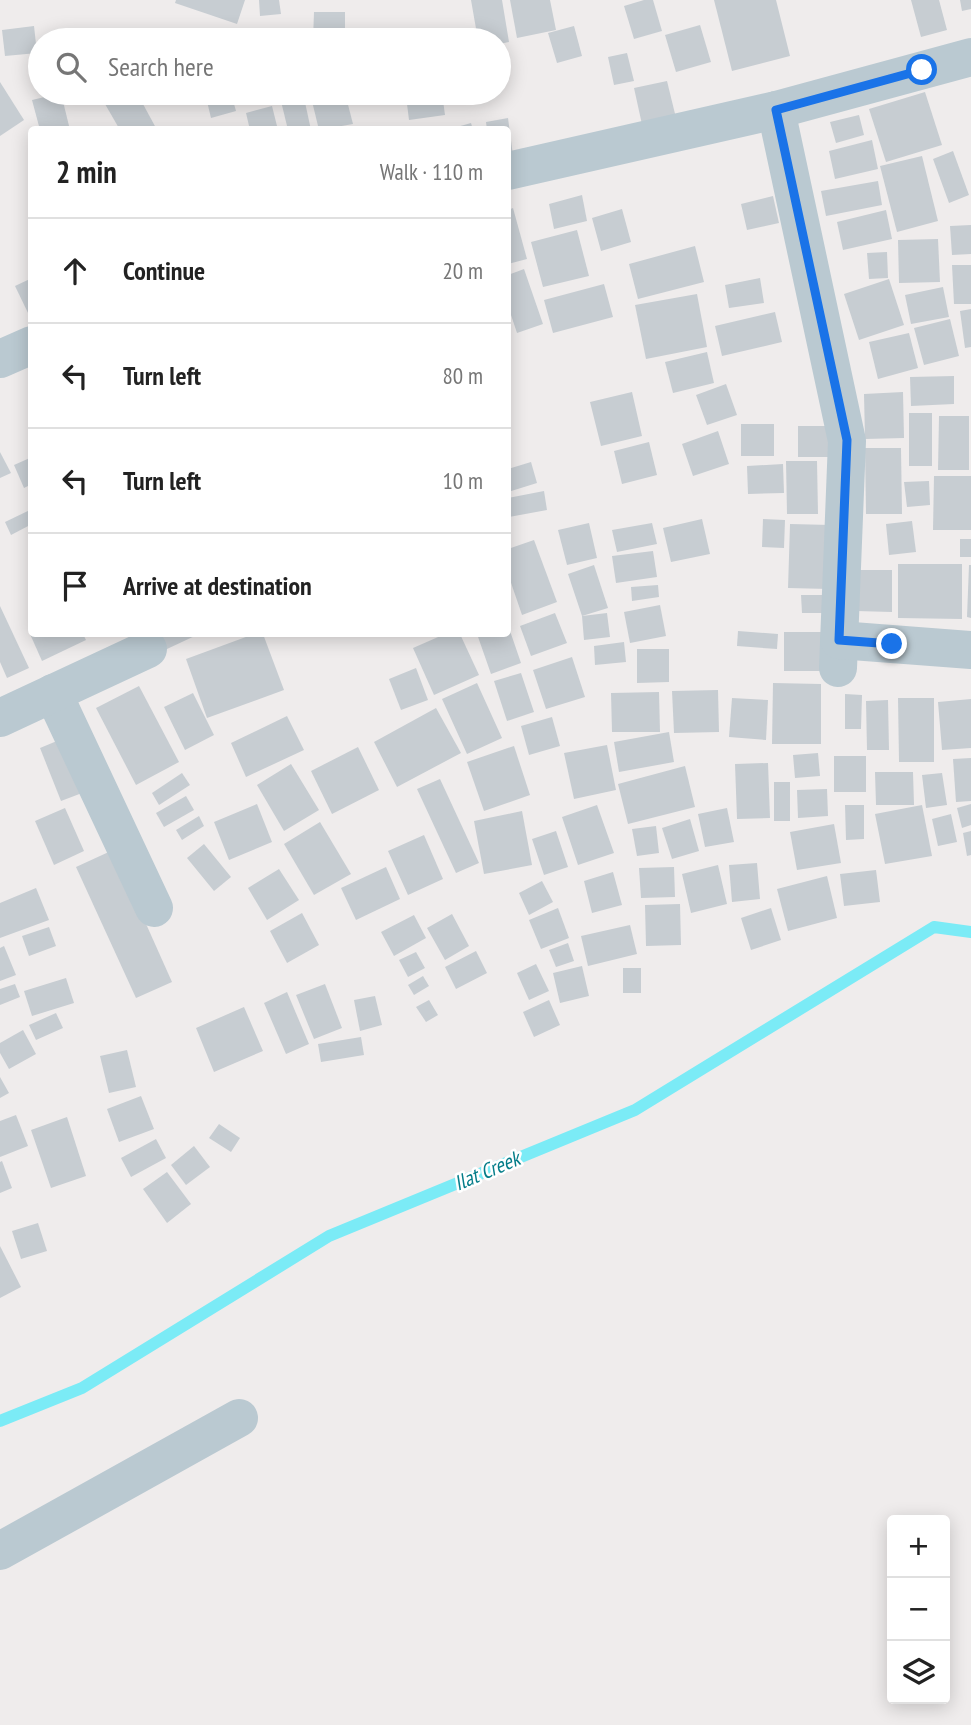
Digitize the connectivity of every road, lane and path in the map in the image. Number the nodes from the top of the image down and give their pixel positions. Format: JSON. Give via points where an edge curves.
{"nodes":[{"id":1,"x":971,"y":57,"type":"edge"},
{"id":2,"x":776,"y":110,"type":"junction"},
{"id":3,"x":511,"y":170,"type":"edge"},
{"id":4,"x":28,"y":347,"type":"edge"},
{"id":5,"x":0,"y":359,"type":"edge"},
{"id":6,"x":148,"y":649,"type":"dead end"},
{"id":7,"x":971,"y":650,"type":"edge"},
{"id":8,"x":53,"y":693,"type":"junction"},
{"id":9,"x":0,"y":718,"type":"edge"},
{"id":10,"x":153,"y":908,"type":"dead end"},
{"id":11,"x":239,"y":1418,"type":"dead end"},
{"id":12,"x":0,"y":1551,"type":"edge"}],
"edges":[{"from":1,"to":2,"type":"street"},
{"from":2,"to":3,"type":"street"},
{"from":2,"to":7,"type":"street","via":[[847,440],[839,654]]},
{"from":4,"to":5,"type":"street"},
{"from":6,"to":8,"type":"street"},
{"from":8,"to":9,"type":"street"},
{"from":8,"to":10,"type":"street"},
{"from":11,"to":12,"type":"street"}]}
